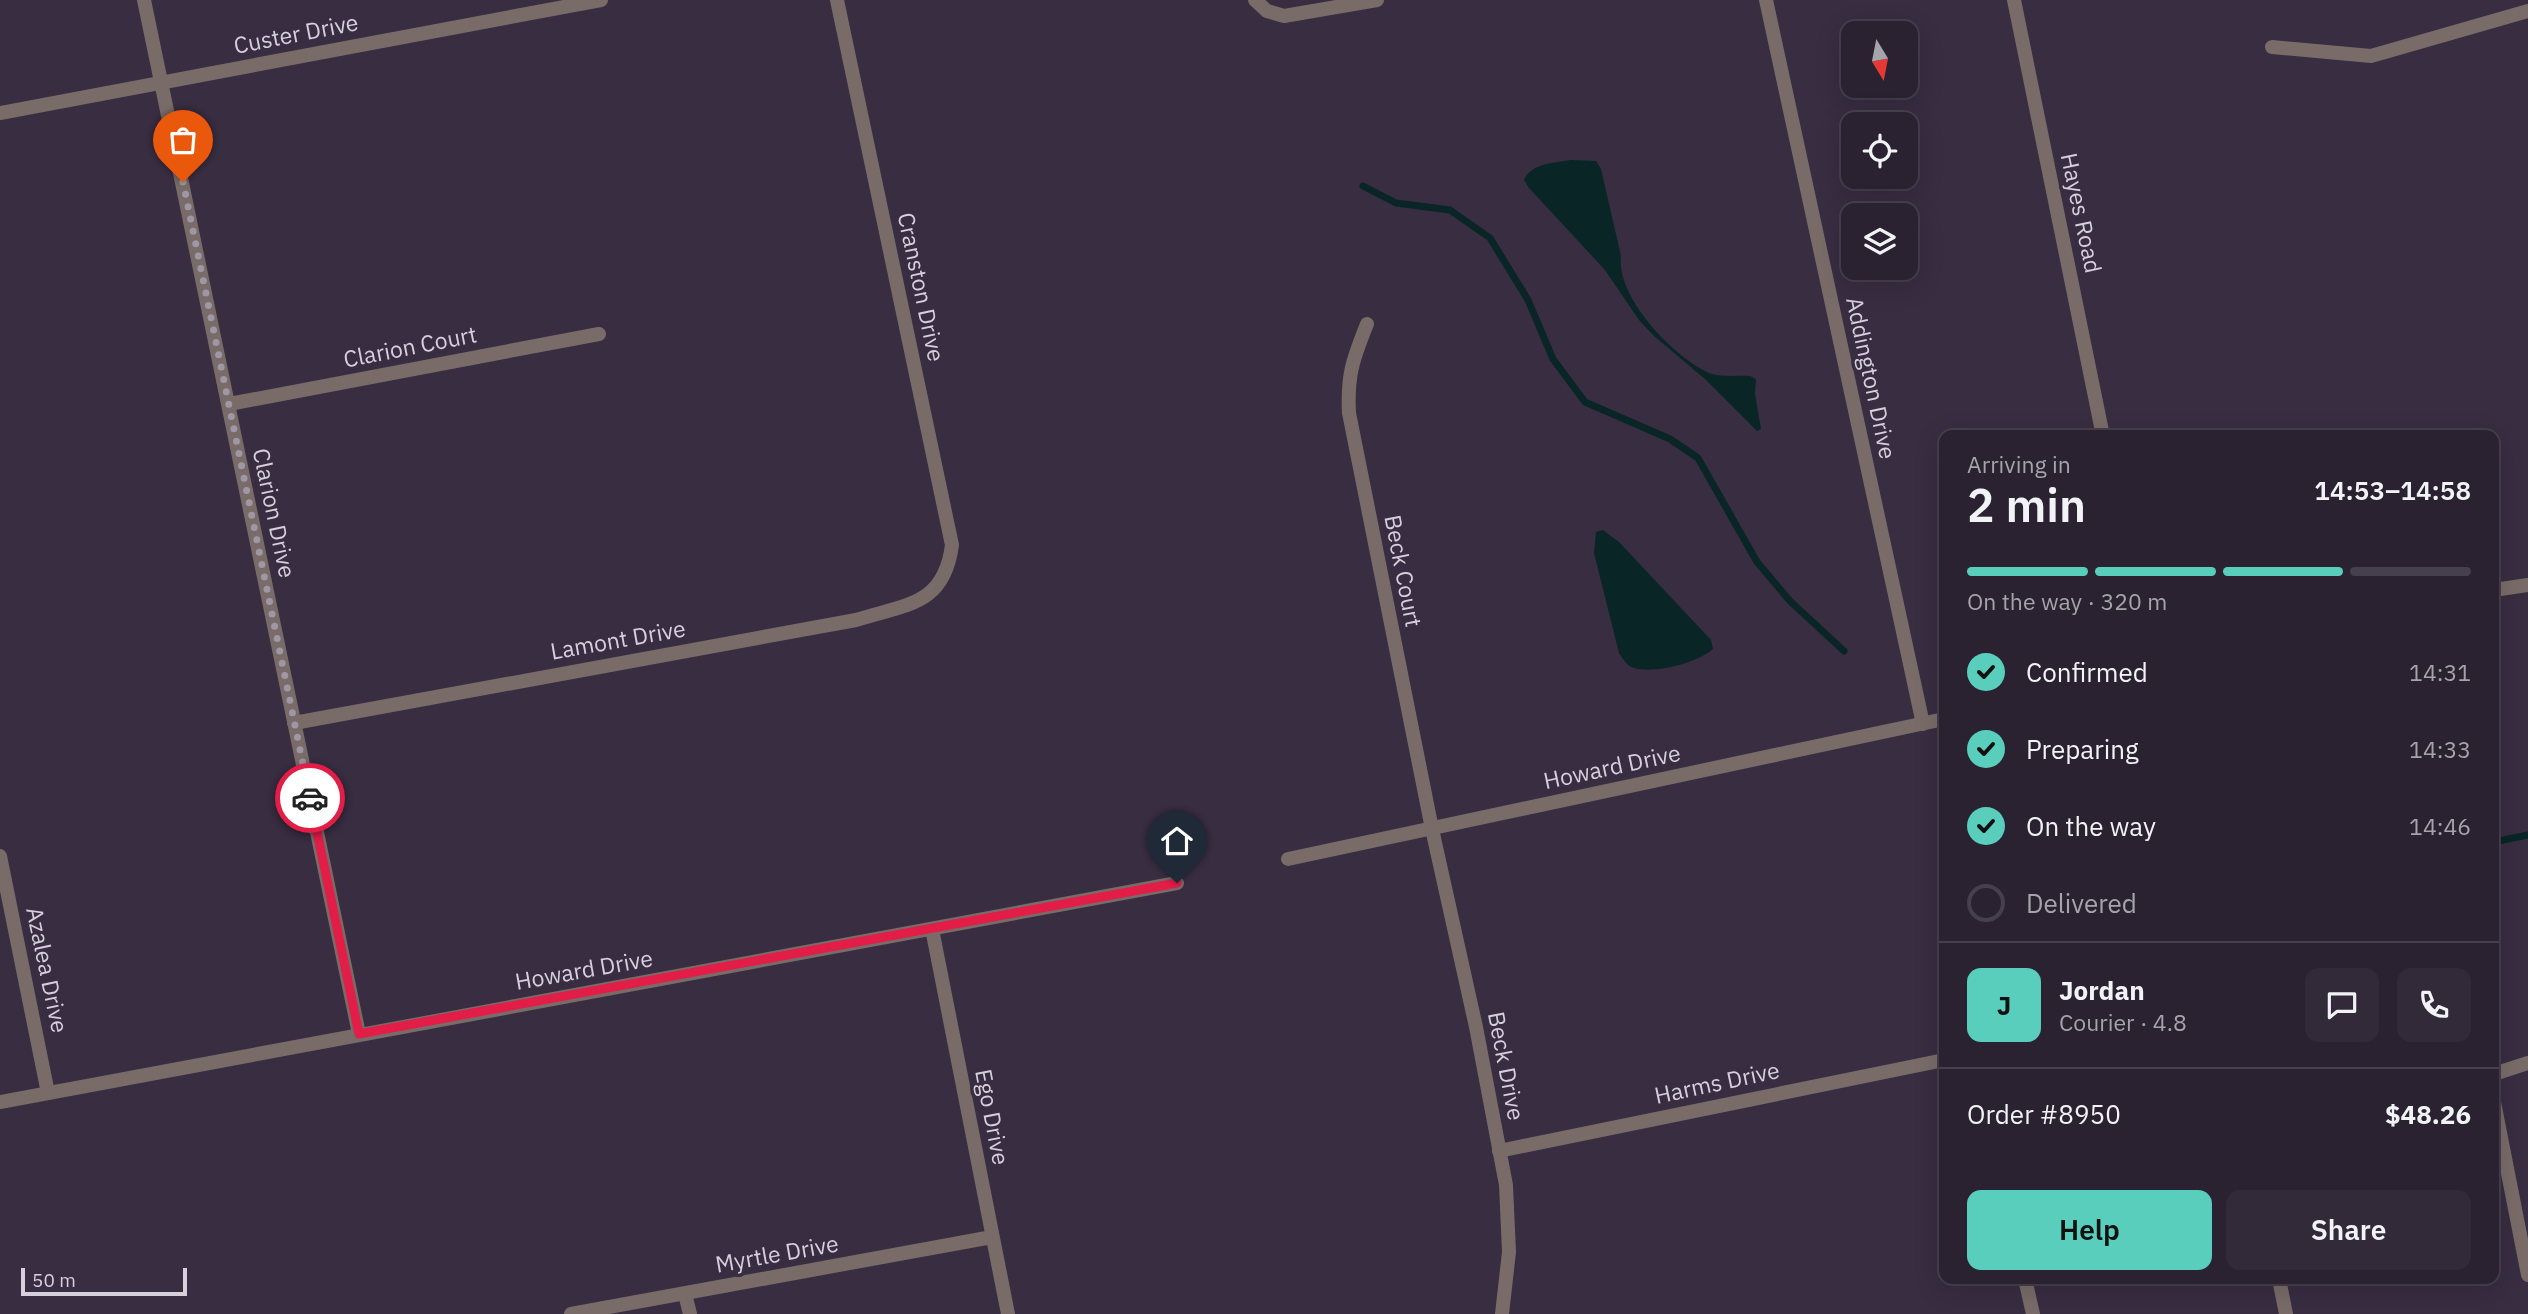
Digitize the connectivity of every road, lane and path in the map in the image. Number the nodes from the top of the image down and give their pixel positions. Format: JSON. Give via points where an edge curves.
{"nodes":[{"id":1,"x":144,"y":0,"type":"edge"},
{"id":2,"x":601,"y":0,"type":"edge"},
{"id":3,"x":837,"y":0,"type":"edge"},
{"id":4,"x":1255,"y":0,"type":"edge"},
{"id":5,"x":1377,"y":0,"type":"edge"},
{"id":6,"x":1766,"y":0,"type":"edge"},
{"id":7,"x":2014,"y":0,"type":"edge"},
{"id":8,"x":2528,"y":11,"type":"edge"},
{"id":9,"x":2272,"y":47,"type":"dead end"},
{"id":10,"x":161,"y":83,"type":"junction"},
{"id":11,"x":0,"y":113,"type":"edge"},
{"id":12,"x":1367,"y":324,"type":"dead end"},
{"id":13,"x":599,"y":334,"type":"dead end"},
{"id":14,"x":229,"y":404,"type":"junction"},
{"id":15,"x":2102,"y":430,"type":"edge"},
{"id":16,"x":942,"y":582,"type":"joint"},
{"id":17,"x":2528,"y":585,"type":"edge"},
{"id":18,"x":2499,"y":589,"type":"edge"},
{"id":19,"x":1939,"y":720,"type":"edge"},
{"id":20,"x":294,"y":723,"type":"junction"},
{"id":21,"x":1923,"y":723,"type":"junction"},
{"id":22,"x":1432,"y":829,"type":"junction"},
{"id":23,"x":0,"y":856,"type":"edge"},
{"id":24,"x":1288,"y":859,"type":"dead end"},
{"id":25,"x":1177,"y":883,"type":"dead end"},
{"id":26,"x":932,"y":929,"type":"junction"},
{"id":27,"x":359,"y":1034,"type":"junction"},
{"id":28,"x":1939,"y":1061,"type":"edge"},
{"id":29,"x":2528,"y":1063,"type":"edge"},
{"id":30,"x":2499,"y":1072,"type":"edge"},
{"id":31,"x":48,"y":1093,"type":"junction"},
{"id":32,"x":0,"y":1102,"type":"edge"},
{"id":33,"x":2499,"y":1127,"type":"edge"},
{"id":34,"x":1499,"y":1151,"type":"junction"},
{"id":35,"x":992,"y":1237,"type":"junction"},
{"id":36,"x":2528,"y":1275,"type":"edge"},
{"id":37,"x":2026,"y":1284,"type":"edge"},
{"id":38,"x":2279,"y":1284,"type":"edge"},
{"id":39,"x":685,"y":1294,"type":"junction"},
{"id":40,"x":571,"y":1314,"type":"edge"},
{"id":41,"x":690,"y":1314,"type":"edge"},
{"id":42,"x":1008,"y":1314,"type":"edge"},
{"id":43,"x":1502,"y":1314,"type":"edge"},
{"id":44,"x":2033,"y":1314,"type":"edge"},
{"id":45,"x":2286,"y":1314,"type":"edge"}],
"edges":[{"from":1,"to":10,"type":"street","name":"Clarion Drive"},
{"from":2,"to":10,"type":"street","name":"Custer Drive"},
{"from":3,"to":16,"type":"street","name":"Cranston Drive","via":[[952,545]]},
{"from":4,"to":5,"type":"street","via":[[1267,11],[1284,16]]},
{"from":6,"to":21,"type":"street","name":"Addington Drive"},
{"from":7,"to":15,"type":"street","name":"Hayes Road"},
{"from":8,"to":9,"type":"street","via":[[2371,56]]},
{"from":10,"to":11,"type":"street","name":"Custer Drive"},
{"from":10,"to":14,"type":"street","name":"Clarion Drive"},
{"from":12,"to":22,"type":"street","name":"Beck Court","via":[[1352,361],[1349,413]]},
{"from":13,"to":14,"type":"street","name":"Clarion Court"},
{"from":14,"to":20,"type":"street","name":"Clarion Drive"},
{"from":16,"to":20,"type":"street","name":"Lamont Drive","via":[[927,596],[856,620]]},
{"from":17,"to":18,"type":"street"},
{"from":19,"to":21,"type":"street","name":"Howard Drive"},
{"from":20,"to":27,"type":"street","name":"Clarion Drive"},
{"from":21,"to":22,"type":"street","name":"Howard Drive"},
{"from":22,"to":24,"type":"street","name":"Howard Drive"},
{"from":22,"to":34,"type":"street","name":"Beck Drive"},
{"from":23,"to":31,"type":"street","name":"Azalea Drive"},
{"from":25,"to":26,"type":"street","name":"Howard Drive"},
{"from":26,"to":27,"type":"street","name":"Howard Drive"},
{"from":26,"to":35,"type":"street","name":"Ego Drive"},
{"from":27,"to":31,"type":"street","name":"Howard Drive"},
{"from":28,"to":34,"type":"street","name":"Harms Drive"},
{"from":29,"to":30,"type":"street"},
{"from":31,"to":32,"type":"street","name":"Howard Drive"},
{"from":33,"to":36,"type":"street"},
{"from":34,"to":43,"type":"street","name":"Beck Drive","via":[[1509,1224]]},
{"from":35,"to":39,"type":"street","name":"Myrtle Drive"},
{"from":35,"to":42,"type":"street","name":"Ego Drive"},
{"from":37,"to":44,"type":"street"},
{"from":38,"to":45,"type":"street"},
{"from":39,"to":40,"type":"street","name":"Myrtle Drive"},
{"from":39,"to":41,"type":"street"}]}
